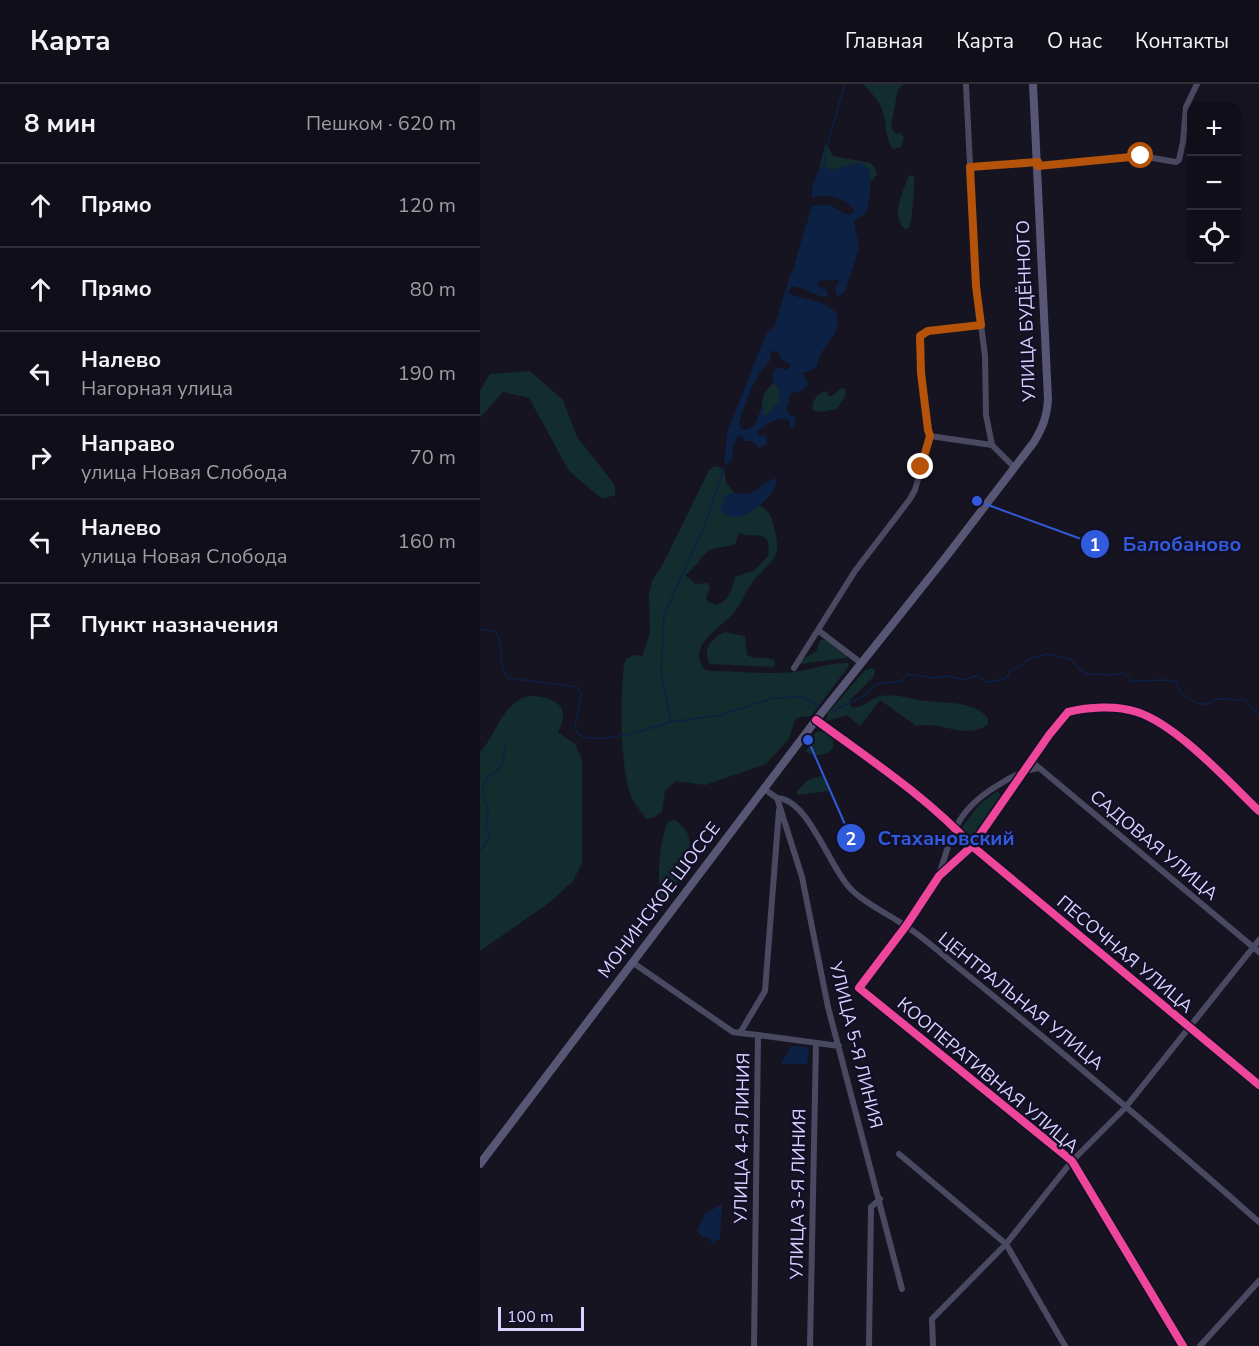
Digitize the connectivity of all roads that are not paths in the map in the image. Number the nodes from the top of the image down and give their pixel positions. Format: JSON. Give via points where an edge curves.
{"nodes":[{"id":1,"x":966,"y":84,"type":"edge"},
{"id":2,"x":1033,"y":84,"type":"edge"},
{"id":3,"x":1197,"y":84,"type":"edge"},
{"id":4,"x":1038,"y":164,"type":"junction"},
{"id":5,"x":970,"y":167,"type":"junction"},
{"id":6,"x":981,"y":325,"type":"junction"},
{"id":7,"x":930,"y":436,"type":"junction"},
{"id":8,"x":992,"y":445,"type":"junction"},
{"id":9,"x":1015,"y":468,"type":"junction"},
{"id":10,"x":819,"y":631,"type":"junction"},
{"id":11,"x":863,"y":659,"type":"junction"},
{"id":12,"x":794,"y":668,"type":"dead end"},
{"id":13,"x":816,"y":720,"type":"junction"},
{"id":14,"x":1031,"y":761,"type":"junction"},
{"id":15,"x":1039,"y":768,"type":"junction"},
{"id":16,"x":1024,"y":772,"type":"junction"},
{"id":17,"x":764,"y":789,"type":"junction"},
{"id":18,"x":777,"y":798,"type":"junction"},
{"id":19,"x":780,"y":810,"type":"junction"},
{"id":20,"x":1259,"y":811,"type":"edge"},
{"id":21,"x":955,"y":828,"type":"junction"},
{"id":22,"x":972,"y":846,"type":"junction"},
{"id":23,"x":939,"y":876,"type":"junction"},
{"id":24,"x":906,"y":926,"type":"junction"},
{"id":25,"x":1259,"y":940,"type":"edge"},
{"id":26,"x":1256,"y":949,"type":"edge"},
{"id":27,"x":632,"y":963,"type":"junction"},
{"id":28,"x":1191,"y":1028,"type":"junction"},
{"id":29,"x":740,"y":1033,"type":"junction"},
{"id":30,"x":758,"y":1035,"type":"junction"},
{"id":31,"x":816,"y":1043,"type":"junction"},
{"id":32,"x":839,"y":1046,"type":"junction"},
{"id":33,"x":1259,"y":1085,"type":"edge"},
{"id":34,"x":1125,"y":1108,"type":"junction"},
{"id":35,"x":899,"y":1154,"type":"dead end"},
{"id":36,"x":1072,"y":1161,"type":"junction"},
{"id":37,"x":480,"y":1164,"type":"edge"},
{"id":38,"x":880,"y":1199,"type":"junction"},
{"id":39,"x":1259,"y":1222,"type":"edge"},
{"id":40,"x":1006,"y":1244,"type":"junction"},
{"id":41,"x":1259,"y":1281,"type":"edge"},
{"id":42,"x":902,"y":1289,"type":"dead end"},
{"id":43,"x":754,"y":1346,"type":"edge"},
{"id":44,"x":810,"y":1346,"type":"edge"},
{"id":45,"x":869,"y":1346,"type":"edge"},
{"id":46,"x":933,"y":1346,"type":"edge"},
{"id":47,"x":1065,"y":1346,"type":"edge"},
{"id":48,"x":1183,"y":1346,"type":"edge"},
{"id":49,"x":1200,"y":1346,"type":"edge"}],
"edges":[{"from":1,"to":5,"type":"street"},
{"from":2,"to":4,"type":"main road","name":"УЛИЦА БУДЁННОГО"},
{"from":3,"to":4,"type":"street","via":[[1186,107],[1183,142],[1176,162],[1141,156]]},
{"from":4,"to":5,"type":"street"},
{"from":4,"to":9,"type":"main road","name":"УЛИЦА БУДЁННОГО","via":[[1047,415]]},
{"from":5,"to":6,"type":"street"},
{"from":6,"to":7,"type":"street","via":[[928,331],[920,336]]},
{"from":6,"to":8,"type":"street","via":[[986,415]]},
{"from":7,"to":8,"type":"street"},
{"from":7,"to":10,"type":"street","via":[[910,499],[855,571]]},
{"from":8,"to":9,"type":"street"},
{"from":9,"to":11,"type":"main road","name":"УЛИЦА БУДЁННОГО"},
{"from":10,"to":11,"type":"street"},
{"from":10,"to":12,"type":"street"},
{"from":11,"to":13,"type":"main road","name":"МОНИНСКОЕ ШОССЕ"},
{"from":13,"to":17,"type":"main road","name":"МОНИНСКОЕ ШОССЕ"},
{"from":13,"to":21,"type":"street"},
{"from":14,"to":15,"type":"street","name":"САДОВАЯ УЛИЦА"},
{"from":14,"to":16,"type":"street"},
{"from":14,"to":20,"type":"street","via":[[1068,712],[1112,708],[1136,711],[1187,742]]},
{"from":15,"to":16,"type":"street"},
{"from":15,"to":26,"type":"street","name":"САДОВАЯ УЛИЦА"},
{"from":16,"to":21,"type":"street","via":[[975,800]]},
{"from":16,"to":22,"type":"street"},
{"from":17,"to":18,"type":"street","name":"ЦЕНТРАЛЬНАЯ УЛИЦА"},
{"from":17,"to":27,"type":"main road","name":"МОНИНСКОЕ ШОССЕ"},
{"from":18,"to":19,"type":"street"},
{"from":18,"to":24,"type":"street","name":"ЦЕНТРАЛЬНАЯ УЛИЦА","via":[[792,803],[801,812],[850,889]]},
{"from":19,"to":29,"type":"street","name":"УЛИЦА 4-Я ЛИНИЯ","via":[[765,991]]},
{"from":19,"to":32,"type":"street","name":"УЛИЦА 5-Я ЛИНИЯ","via":[[802,877]]},
{"from":21,"to":22,"type":"street","name":"ПЕСОЧНАЯ УЛИЦА"},
{"from":21,"to":23,"type":"street"},
{"from":22,"to":23,"type":"street"},
{"from":22,"to":28,"type":"street","name":"ПЕСОЧНАЯ УЛИЦА"},
{"from":23,"to":24,"type":"street"},
{"from":24,"to":34,"type":"street","name":"ЦЕНТРАЛЬНАЯ УЛИЦА"},
{"from":24,"to":36,"type":"street","name":"КООПЕРАТИВНАЯ УЛИЦА","via":[[859,988]]},
{"from":25,"to":26,"type":"street"},
{"from":26,"to":28,"type":"street"},
{"from":27,"to":29,"type":"street"},
{"from":27,"to":37,"type":"main road","name":"МОНИНСКОЕ ШОССЕ"},
{"from":28,"to":33,"type":"street","name":"ПЕСОЧНАЯ УЛИЦА"},
{"from":28,"to":34,"type":"street"},
{"from":29,"to":30,"type":"street","name":"УЛИЦА 4-Я ЛИНИЯ"},
{"from":30,"to":31,"type":"street"},
{"from":30,"to":43,"type":"street","name":"УЛИЦА 4-Я ЛИНИЯ"},
{"from":31,"to":32,"type":"street"},
{"from":31,"to":44,"type":"street","name":"УЛИЦА 3-Я ЛИНИЯ"},
{"from":32,"to":38,"type":"street","name":"УЛИЦА 5-Я ЛИНИЯ"},
{"from":34,"to":36,"type":"street"},
{"from":34,"to":39,"type":"street","name":"ЦЕНТРАЛЬНАЯ УЛИЦА"},
{"from":35,"to":40,"type":"street"},
{"from":36,"to":40,"type":"street"},
{"from":36,"to":48,"type":"street","name":"КООПЕРАТИВНАЯ УЛИЦА"},
{"from":38,"to":42,"type":"street","name":"УЛИЦА 5-Я ЛИНИЯ"},
{"from":38,"to":45,"type":"street","via":[[871,1207]]},
{"from":40,"to":46,"type":"street","via":[[932,1319]]},
{"from":40,"to":47,"type":"street"},
{"from":41,"to":49,"type":"street"}]}
